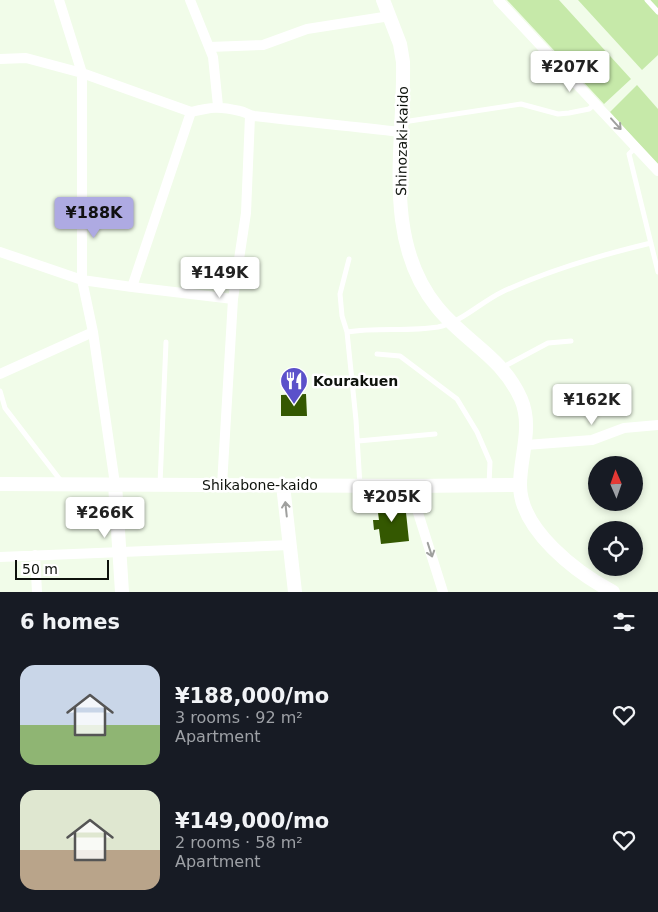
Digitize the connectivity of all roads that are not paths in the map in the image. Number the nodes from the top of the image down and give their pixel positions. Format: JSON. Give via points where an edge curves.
{"nodes":[{"id":1,"x":59,"y":0,"type":"edge"},
{"id":2,"x":190,"y":0,"type":"edge"},
{"id":3,"x":383,"y":0,"type":"edge"},
{"id":4,"x":498,"y":0,"type":"edge"},
{"id":5,"x":647,"y":0,"type":"edge"},
{"id":6,"x":658,"y":12,"type":"edge"},
{"id":7,"x":390,"y":16,"type":"junction"},
{"id":8,"x":209,"y":46,"type":"junction"},
{"id":9,"x":0,"y":59,"type":"edge"},
{"id":10,"x":82,"y":73,"type":"junction"},
{"id":11,"x":597,"y":103,"type":"junction"},
{"id":12,"x":218,"y":106,"type":"junction"},
{"id":13,"x":190,"y":112,"type":"junction"},
{"id":14,"x":250,"y":116,"type":"junction"},
{"id":15,"x":401,"y":127,"type":"junction"},
{"id":16,"x":636,"y":147,"type":"junction"},
{"id":17,"x":658,"y":171,"type":"edge"},
{"id":18,"x":651,"y":243,"type":"junction"},
{"id":19,"x":0,"y":252,"type":"edge"},
{"id":20,"x":349,"y":258,"type":"dead end"},
{"id":21,"x":658,"y":272,"type":"edge"},
{"id":22,"x":82,"y":280,"type":"junction"},
{"id":23,"x":132,"y":287,"type":"junction"},
{"id":24,"x":233,"y":299,"type":"junction"},
{"id":25,"x":451,"y":322,"type":"junction"},
{"id":26,"x":93,"y":332,"type":"junction"},
{"id":27,"x":347,"y":332,"type":"junction"},
{"id":28,"x":571,"y":341,"type":"dead end"},
{"id":29,"x":166,"y":342,"type":"dead end"},
{"id":30,"x":377,"y":354,"type":"dead end"},
{"id":31,"x":502,"y":368,"type":"junction"},
{"id":32,"x":0,"y":374,"type":"edge"},
{"id":33,"x":0,"y":391,"type":"edge"},
{"id":34,"x":658,"y":425,"type":"edge"},
{"id":35,"x":435,"y":434,"type":"dead end"},
{"id":36,"x":358,"y":442,"type":"junction"},
{"id":37,"x":526,"y":445,"type":"junction"},
{"id":38,"x":0,"y":484,"type":"edge"},
{"id":39,"x":63,"y":484,"type":"junction"},
{"id":40,"x":115,"y":484,"type":"junction"},
{"id":41,"x":160,"y":485,"type":"junction"},
{"id":42,"x":222,"y":485,"type":"junction"},
{"id":43,"x":283,"y":485,"type":"junction"},
{"id":44,"x":520,"y":485,"type":"junction"},
{"id":45,"x":360,"y":486,"type":"junction"},
{"id":46,"x":412,"y":486,"type":"junction"},
{"id":47,"x":489,"y":486,"type":"junction"},
{"id":48,"x":290,"y":545,"type":"junction"},
{"id":49,"x":120,"y":552,"type":"junction"},
{"id":50,"x":35,"y":556,"type":"junction"},
{"id":51,"x":0,"y":557,"type":"edge"},
{"id":52,"x":596,"y":588,"type":"edge"},
{"id":53,"x":37,"y":592,"type":"edge"},
{"id":54,"x":122,"y":592,"type":"edge"},
{"id":55,"x":295,"y":592,"type":"edge"},
{"id":56,"x":443,"y":592,"type":"edge"},
{"id":57,"x":614,"y":592,"type":"edge"}],
"edges":[{"from":1,"to":10,"type":"street"},
{"from":2,"to":8,"type":"street"},
{"from":3,"to":7,"type":"street","name":"Shinozaki-kaido"},
{"from":4,"to":11,"type":"street"},
{"from":5,"to":6,"type":"lane"},
{"from":7,"to":8,"type":"street","via":[[307,29],[263,45]]},
{"from":7,"to":15,"type":"street","name":"Shinozaki-kaido","via":[[403,62]]},
{"from":8,"to":12,"type":"street"},
{"from":9,"to":10,"type":"street","via":[[26,58]]},
{"from":10,"to":13,"type":"street"},
{"from":10,"to":22,"type":"street"},
{"from":11,"to":15,"type":"lane","via":[[589,109],[558,114],[522,104]]},
{"from":11,"to":16,"type":"street","one_way":true},
{"from":12,"to":13,"type":"street"},
{"from":12,"to":14,"type":"street"},
{"from":13,"to":23,"type":"street"},
{"from":14,"to":15,"type":"street","via":[[328,125]]},
{"from":14,"to":24,"type":"street","via":[[246,213]]},
{"from":15,"to":25,"type":"street","name":"Shinozaki-kaido","via":[[398,182],[406,242],[419,279]]},
{"from":16,"to":17,"type":"street"},
{"from":16,"to":18,"type":"lane","via":[[629,154]]},
{"from":18,"to":21,"type":"lane"},
{"from":18,"to":25,"type":"lane","via":[[610,252],[532,279]]},
{"from":19,"to":22,"type":"street"},
{"from":20,"to":27,"type":"lane","via":[[340,294]]},
{"from":22,"to":23,"type":"street"},
{"from":22,"to":26,"type":"street"},
{"from":23,"to":24,"type":"street"},
{"from":24,"to":42,"type":"street"},
{"from":25,"to":27,"type":"lane","via":[[439,327]]},
{"from":25,"to":31,"type":"street","name":"Shinozaki-kaido"},
{"from":26,"to":32,"type":"street"},
{"from":26,"to":40,"type":"street"},
{"from":27,"to":36,"type":"lane"},
{"from":28,"to":31,"type":"lane","via":[[548,343]]},
{"from":29,"to":41,"type":"lane"},
{"from":30,"to":47,"type":"lane","via":[[400,356],[457,399],[490,462]]},
{"from":31,"to":37,"type":"street","name":"Shinozaki-kaido","via":[[522,402]]},
{"from":33,"to":39,"type":"lane","via":[[5,408]]},
{"from":34,"to":37,"type":"street","via":[[624,428],[592,440]]},
{"from":35,"to":36,"type":"lane"},
{"from":36,"to":45,"type":"lane"},
{"from":37,"to":44,"type":"street","name":"Shinozaki-kaido"},
{"from":38,"to":39,"type":"street","name":"Shikabone-kaido"},
{"from":39,"to":40,"type":"street","name":"Shikabone-kaido"},
{"from":40,"to":41,"type":"street","name":"Shikabone-kaido"},
{"from":40,"to":49,"type":"street"},
{"from":41,"to":42,"type":"street","name":"Shikabone-kaido"},
{"from":42,"to":43,"type":"street","name":"Shikabone-kaido"},
{"from":43,"to":45,"type":"street","name":"Shikabone-kaido"},
{"from":48,"to":43,"type":"street","one_way":true},
{"from":44,"to":47,"type":"street","name":"Shikabone-kaido"},
{"from":44,"to":52,"type":"street","name":"Shinozaki-kaido","via":[[522,500],[538,529]]},
{"from":45,"to":46,"type":"street","name":"Shikabone-kaido"},
{"from":46,"to":47,"type":"street","name":"Shikabone-kaido"},
{"from":46,"to":56,"type":"street","one_way":true},
{"from":48,"to":49,"type":"street"},
{"from":48,"to":55,"type":"street"},
{"from":49,"to":50,"type":"street"},
{"from":49,"to":54,"type":"street"},
{"from":50,"to":51,"type":"street"},
{"from":50,"to":53,"type":"street"},
{"from":52,"to":57,"type":"street","name":"Shinozaki-kaido"}]}
